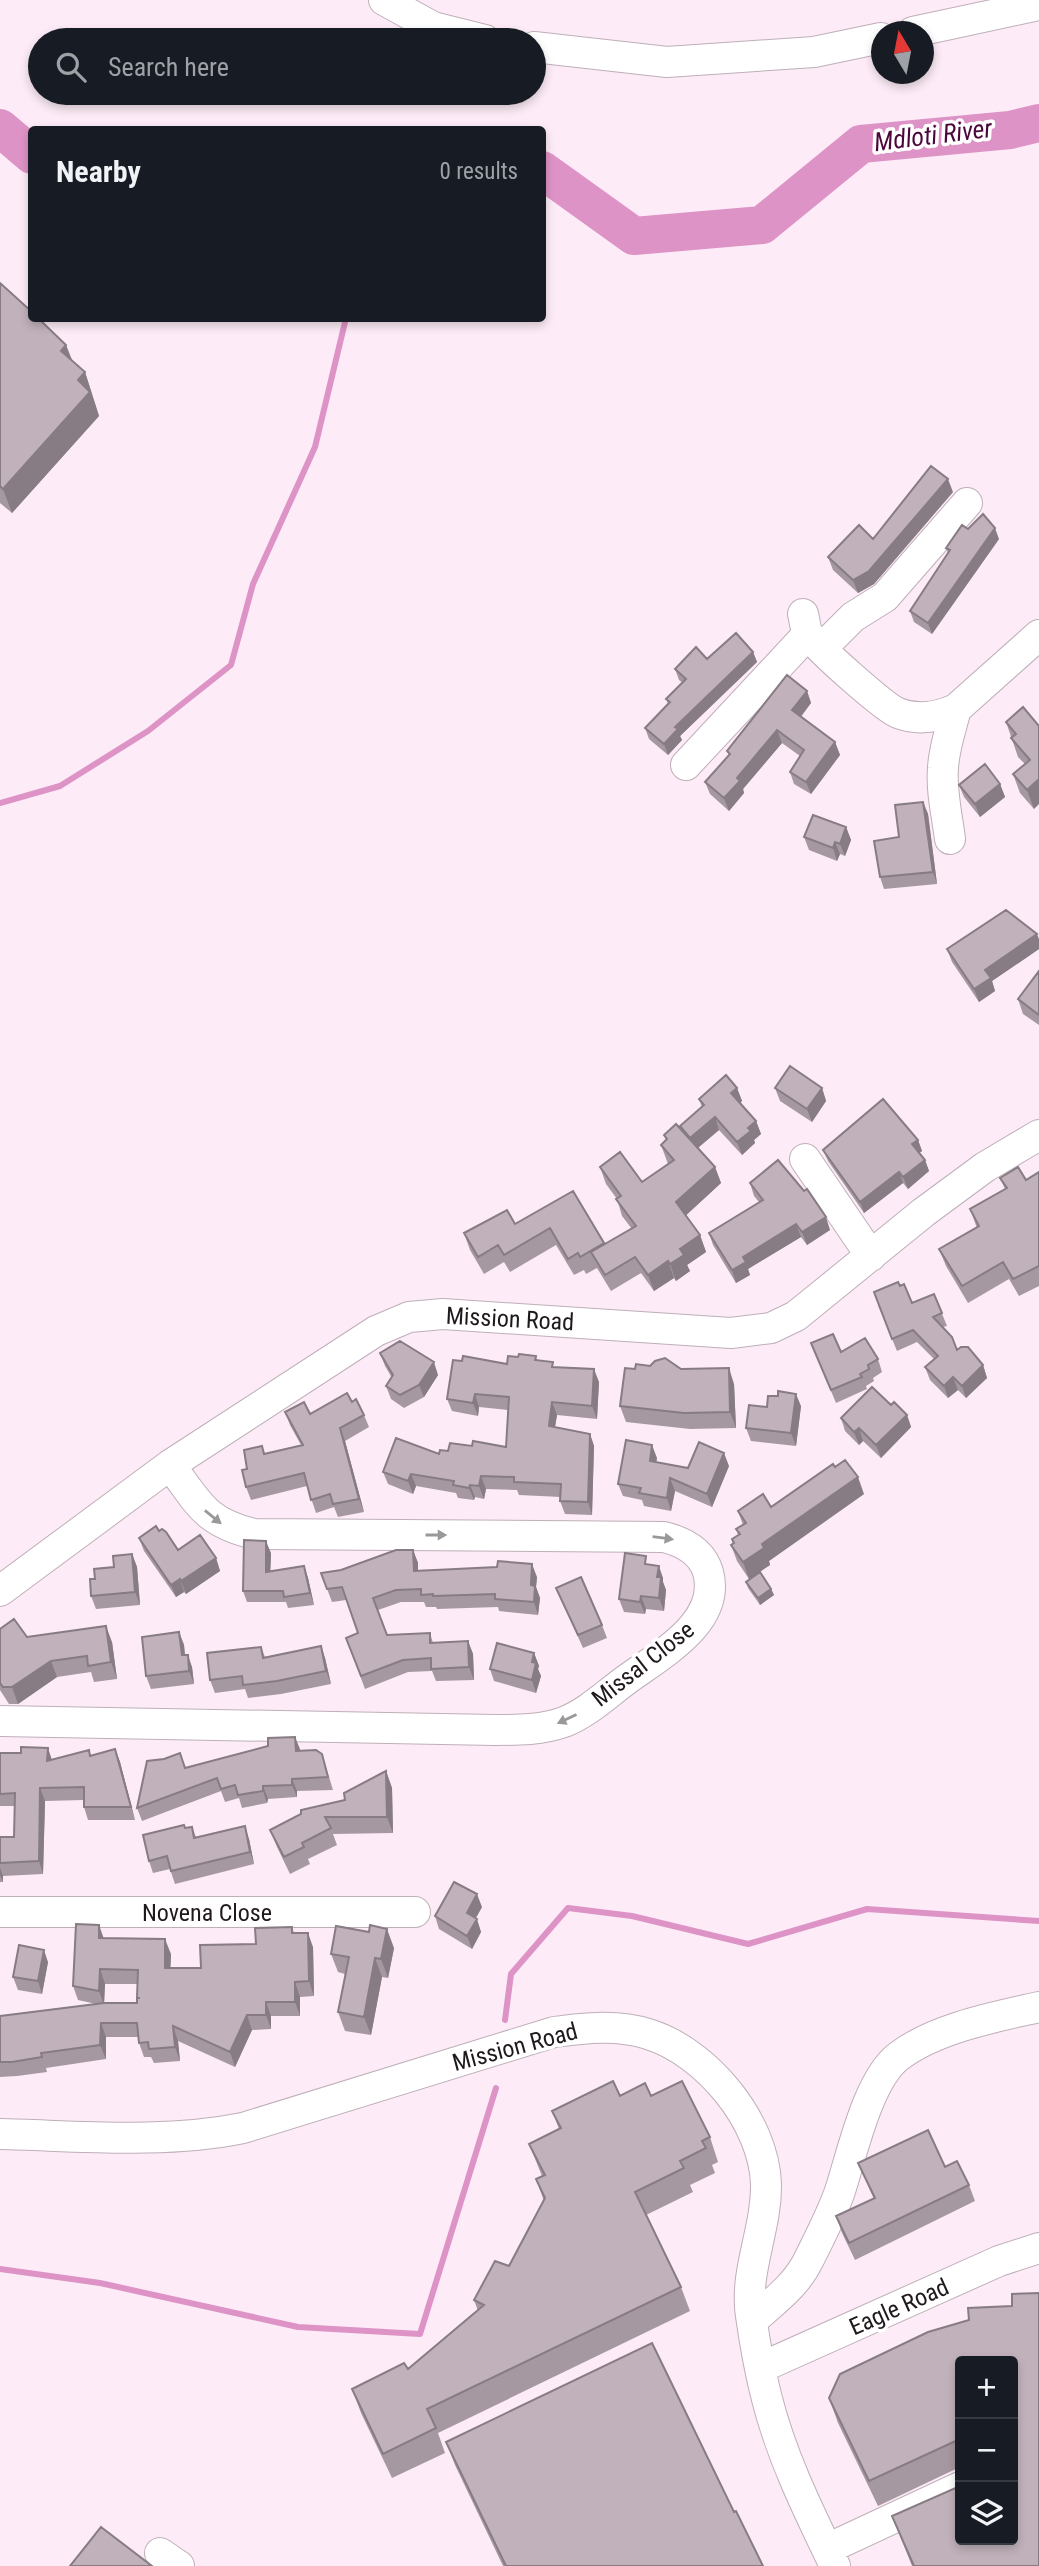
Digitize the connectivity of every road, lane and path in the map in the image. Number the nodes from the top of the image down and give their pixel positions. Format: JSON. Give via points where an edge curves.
{"nodes":[{"id":1,"x":384,"y":0,"type":"edge"},
{"id":2,"x":1039,"y":5,"type":"edge"},
{"id":3,"x":437,"y":28,"type":"edge"},
{"id":4,"x":934,"y":28,"type":"edge"},
{"id":5,"x":871,"y":40,"type":"edge"},
{"id":6,"x":546,"y":48,"type":"edge"},
{"id":7,"x":967,"y":503,"type":"dead end"},
{"id":8,"x":811,"y":632,"type":"junction"},
{"id":9,"x":1039,"y":635,"type":"edge"},
{"id":10,"x":956,"y":709,"type":"junction"},
{"id":11,"x":686,"y":765,"type":"dead end"},
{"id":12,"x":950,"y":839,"type":"dead end"},
{"id":13,"x":1039,"y":1135,"type":"edge"},
{"id":14,"x":805,"y":1159,"type":"dead end"},
{"id":15,"x":871,"y":1256,"type":"junction"},
{"id":16,"x":170,"y":1465,"type":"junction"},
{"id":17,"x":0,"y":1591,"type":"edge"},
{"id":18,"x":0,"y":1721,"type":"edge"},
{"id":19,"x":0,"y":1912,"type":"edge"},
{"id":20,"x":415,"y":1912,"type":"dead end"},
{"id":21,"x":1039,"y":2007,"type":"edge"},
{"id":22,"x":0,"y":2134,"type":"edge"},
{"id":23,"x":1039,"y":2248,"type":"edge"},
{"id":24,"x":752,"y":2321,"type":"junction"},
{"id":25,"x":760,"y":2368,"type":"junction"},
{"id":26,"x":955,"y":2490,"type":"edge"},
{"id":27,"x":831,"y":2558,"type":"edge"}],
"edges":[{"from":1,"to":3,"type":"street"},
{"from":2,"to":4,"type":"street"},
{"from":5,"to":6,"type":"street","via":[[814,52],[667,62]]},
{"from":7,"to":8,"type":"street","via":[[885,597],[853,617]]},
{"from":8,"to":10,"type":"street","via":[[876,699],[897,713],[929,717]]},
{"from":8,"to":11,"type":"street"},
{"from":9,"to":10,"type":"street"},
{"from":10,"to":12,"type":"street","via":[[943,767]]},
{"from":13,"to":15,"type":"street","name":"Mission Road","via":[[985,1167]]},
{"from":14,"to":15,"type":"street"},
{"from":15,"to":16,"type":"street","name":"Mission Road","via":[[796,1316],[752,1332],[443,1314],[409,1317],[376,1331]]},
{"from":16,"to":17,"type":"street","name":"Mission Road"},
{"from":16,"to":18,"type":"street","name":"Missal Close","one_way":true,"via":[[219,1523],[254,1534],[664,1537],[689,1546],[699,1557],[710,1583],[709,1601],[700,1619],[678,1642],[590,1707],[545,1727],[495,1730]]},
{"from":19,"to":20,"type":"street","name":"Novena Close"},
{"from":21,"to":24,"type":"street","via":[[920,2043],[885,2069],[809,2260],[798,2278]]},
{"from":22,"to":24,"type":"street","name":"Mission Road","via":[[212,2134],[554,2032],[599,2026],[648,2034],[687,2051],[715,2078],[747,2119],[761,2154],[766,2186],[750,2277]]},
{"from":23,"to":25,"type":"street","name":"Eagle Road","via":[[999,2261]]},
{"from":24,"to":25,"type":"street","name":"Mission Road"},
{"from":25,"to":27,"type":"street","name":"Mission Road","via":[[783,2453]]},
{"from":26,"to":27,"type":"street"}]}
